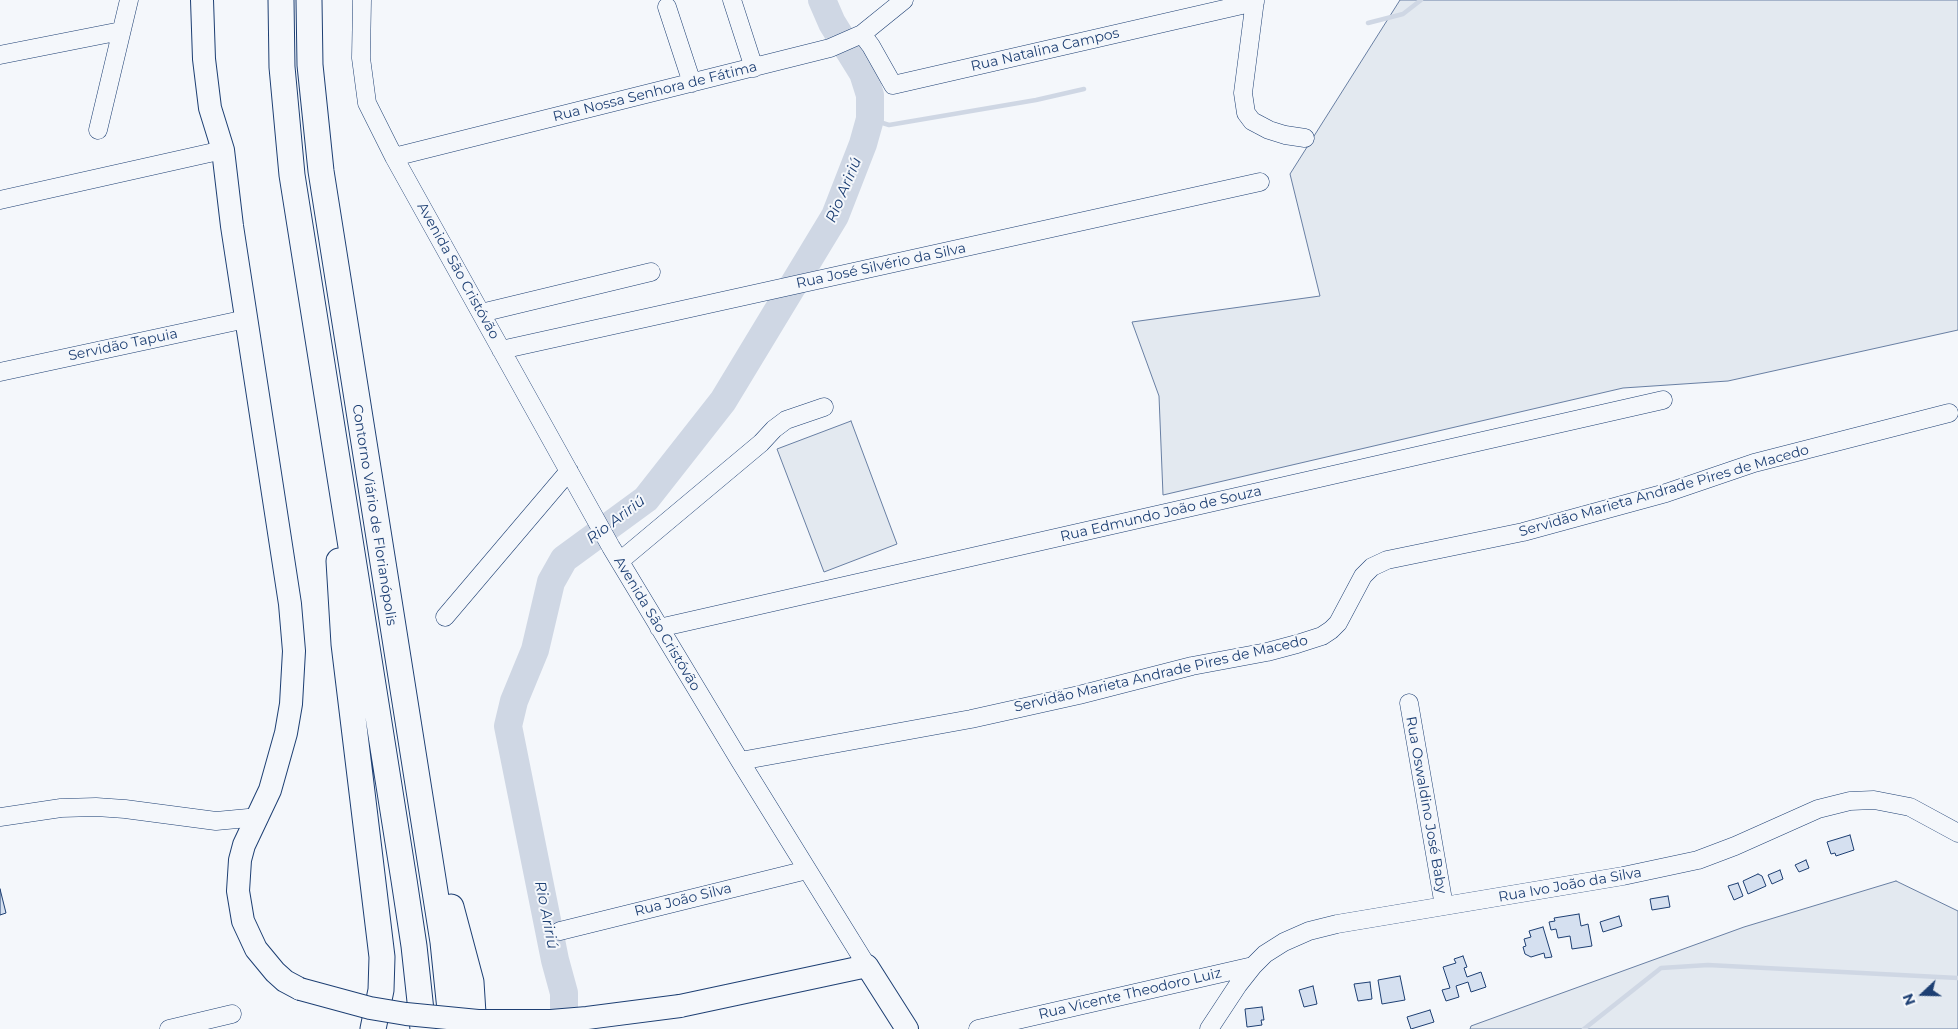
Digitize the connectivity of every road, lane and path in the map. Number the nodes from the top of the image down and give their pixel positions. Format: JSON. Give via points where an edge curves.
{"nodes":[{"id":1,"x":129,"y":0,"type":"edge"},
{"id":2,"x":202,"y":0,"type":"edge"},
{"id":3,"x":281,"y":0,"type":"edge"},
{"id":4,"x":309,"y":0,"type":"edge"},
{"id":5,"x":362,"y":0,"type":"edge"},
{"id":6,"x":732,"y":0,"type":"edge"},
{"id":7,"x":904,"y":0,"type":"edge"},
{"id":8,"x":1255,"y":1,"type":"edge"},
{"id":9,"x":667,"y":7,"type":"dead end"},
{"id":10,"x":121,"y":31,"type":"junction"},
{"id":11,"x":858,"y":37,"type":"junction"},
{"id":12,"x":0,"y":55,"type":"edge"},
{"id":13,"x":754,"y":68,"type":"junction"},
{"id":14,"x":692,"y":83,"type":"junction"},
{"id":15,"x":98,"y":130,"type":"dead end"},
{"id":16,"x":1305,"y":138,"type":"dead end"},
{"id":17,"x":223,"y":150,"type":"junction"},
{"id":18,"x":394,"y":157,"type":"junction"},
{"id":19,"x":1260,"y":182,"type":"dead end"},
{"id":20,"x":0,"y":200,"type":"edge"},
{"id":21,"x":651,"y":272,"type":"dead end"},
{"id":22,"x":481,"y":313,"type":"junction"},
{"id":23,"x":246,"y":318,"type":"junction"},
{"id":24,"x":501,"y":350,"type":"junction"},
{"id":25,"x":0,"y":372,"type":"edge"},
{"id":26,"x":1663,"y":400,"type":"dead end"},
{"id":27,"x":824,"y":407,"type":"dead end"},
{"id":28,"x":1949,"y":413,"type":"dead end"},
{"id":29,"x":569,"y":471,"type":"junction"},
{"id":30,"x":340,"y":481,"type":"junction"},
{"id":31,"x":616,"y":554,"type":"junction"},
{"id":32,"x":445,"y":617,"type":"dead end"},
{"id":33,"x":659,"y":628,"type":"junction"},
{"id":34,"x":1409,"y":703,"type":"dead end"},
{"id":35,"x":740,"y":761,"type":"junction"},
{"id":36,"x":415,"y":769,"type":"junction"},
{"id":37,"x":0,"y":817,"type":"edge"},
{"id":38,"x":259,"y":817,"type":"junction"},
{"id":39,"x":1953,"y":827,"type":"edge"},
{"id":40,"x":807,"y":870,"type":"junction"},
{"id":41,"x":1444,"y":906,"type":"junction"},
{"id":42,"x":560,"y":931,"type":"dead end"},
{"id":43,"x":867,"y":966,"type":"junction"},
{"id":44,"x":1253,"y":966,"type":"junction"},
{"id":45,"x":471,"y":982,"type":"junction"},
{"id":46,"x":232,"y":1014,"type":"dead end"},
{"id":47,"x":169,"y":1029,"type":"edge"},
{"id":48,"x":373,"y":1029,"type":"edge"},
{"id":49,"x":424,"y":1029,"type":"edge"},
{"id":50,"x":452,"y":1029,"type":"edge"},
{"id":51,"x":474,"y":1029,"type":"edge"},
{"id":52,"x":486,"y":1029,"type":"edge"},
{"id":53,"x":907,"y":1029,"type":"edge"},
{"id":54,"x":978,"y":1029,"type":"edge"},
{"id":55,"x":1209,"y":1029,"type":"edge"}],
"edges":[{"from":1,"to":10,"type":"street"},
{"from":2,"to":17,"type":"main road","via":[[210,108]]},
{"from":3,"to":30,"type":"highway","name":"Contorno Viário de Florianópolis","via":[[282,67],[292,175]]},
{"from":4,"to":36,"type":"highway","name":"Contorno Viário de Florianópolis","via":[[310,65],[321,171]]},
{"from":5,"to":18,"type":"street","name":"Avenida São Cristóvão","via":[[361,58],[367,103]]},
{"from":6,"to":13,"type":"street"},
{"from":7,"to":11,"type":"street","name":"Rua Nossa Senhora de Fátima"},
{"from":8,"to":11,"type":"street","name":"Rua Natalina Campos","via":[[893,85],[875,52]]},
{"from":8,"to":16,"type":"street","via":[[1243,92],[1246,113],[1252,121],[1270,130]]},
{"from":9,"to":14,"type":"street"},
{"from":10,"to":12,"type":"street"},
{"from":10,"to":15,"type":"street"},
{"from":11,"to":13,"type":"street","name":"Rua Nossa Senhora de Fátima","via":[[830,48]]},
{"from":13,"to":14,"type":"street","name":"Rua Nossa Senhora de Fátima"},
{"from":14,"to":18,"type":"street","name":"Rua Nossa Senhora de Fátima"},
{"from":17,"to":20,"type":"street"},
{"from":17,"to":23,"type":"main road"},
{"from":18,"to":22,"type":"street","name":"Avenida São Cristóvão"},
{"from":19,"to":24,"type":"street","name":"Rua José Silvério da Silva"},
{"from":21,"to":22,"type":"street"},
{"from":22,"to":24,"type":"street","name":"Avenida São Cristóvão"},
{"from":23,"to":25,"type":"street","name":"Servidão Tapuia"},
{"from":23,"to":38,"type":"main road","via":[[290,604],[294,651],[286,733]]},
{"from":24,"to":29,"type":"street","name":"Avenida São Cristóvão"},
{"from":26,"to":33,"type":"street","name":"Rua Edmundo João de Souza"},
{"from":27,"to":31,"type":"street","via":[[786,420],[761,443]]},
{"from":28,"to":35,"type":"street","name":"Servidão Marieta Andrade Pires de Macedo","via":[[1754,463],[1666,493],[1541,527],[1387,560],[1363,576],[1331,630],[1297,644],[971,719]]},
{"from":29,"to":31,"type":"street","name":"Avenida São Cristóvão"},
{"from":29,"to":32,"type":"street"},
{"from":30,"to":48,"type":"highway","via":[[339,564],[344,644],[382,957],[381,990]]},
{"from":30,"to":49,"type":"highway","name":"Contorno Viário de Florianópolis","via":[[406,890]]},
{"from":31,"to":33,"type":"street","name":"Avenida São Cristóvão"},
{"from":33,"to":35,"type":"street","name":"Avenida São Cristóvão"},
{"from":34,"to":41,"type":"street","name":"Rua Oswaldino José Baby"},
{"from":35,"to":40,"type":"street","name":"Avenida São Cristóvão"},
{"from":36,"to":45,"type":"highway"},
{"from":36,"to":50,"type":"highway","name":"Contorno Viário de Florianópolis","via":[[443,942]]},
{"from":37,"to":38,"type":"street","via":[[61,808],[96,808],[216,821]]},
{"from":38,"to":43,"type":"main road","bridge":true,"via":[[244,845],[238,891],[243,921],[256,948],[285,981],[300,989],[352,1004],[406,1014],[478,1021],[587,1018],[680,1006]]},
{"from":39,"to":41,"type":"street","name":"Rua Ivo João da Silva","via":[[1910,807],[1874,800],[1850,801],[1818,809],[1698,860],[1624,876]]},
{"from":40,"to":42,"type":"street","name":"Rua João Silva"},
{"from":40,"to":43,"type":"street","name":"Avenida São Cristóvão"},
{"from":41,"to":44,"type":"street","name":"Rua Ivo João da Silva","via":[[1309,931],[1284,942]]},
{"from":43,"to":53,"type":"main road","name":"Avenida São Cristóvão"},
{"from":44,"to":54,"type":"street","name":"Rua Vicente Theodoro Luiz"},
{"from":44,"to":55,"type":"street","name":"Rua Ivo João da Silva"},
{"from":45,"to":51,"type":"highway"},
{"from":45,"to":52,"type":"highway"},
{"from":46,"to":47,"type":"street"}]}
